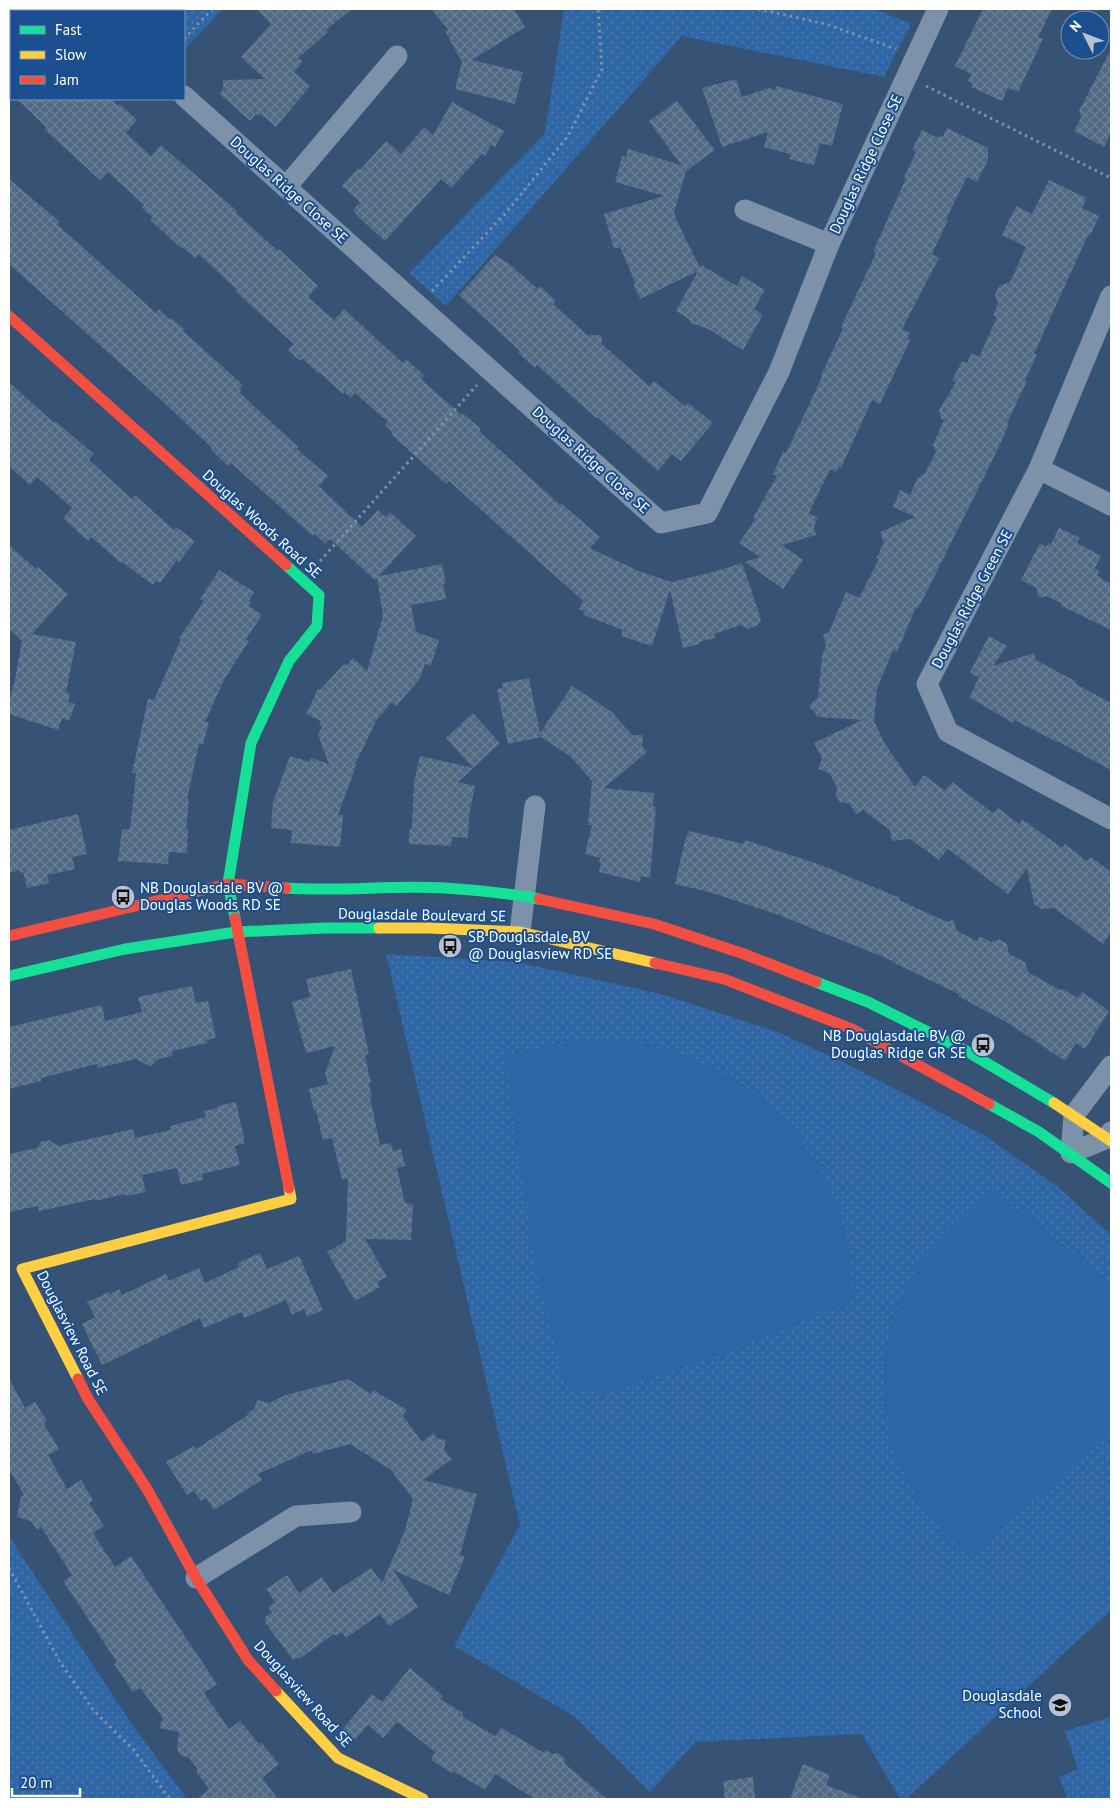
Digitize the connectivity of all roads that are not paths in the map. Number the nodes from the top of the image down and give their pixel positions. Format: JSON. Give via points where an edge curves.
{"nodes":[{"id":1,"x":938,"y":9,"type":"edge"},
{"id":2,"x":397,"y":56,"type":"dead end"},
{"id":3,"x":185,"y":97,"type":"edge"},
{"id":4,"x":286,"y":187,"type":"junction"},
{"id":5,"x":746,"y":210,"type":"dead end"},
{"id":6,"x":829,"y":244,"type":"junction"},
{"id":7,"x":1111,"y":296,"type":"edge"},
{"id":8,"x":9,"y":316,"type":"edge"},
{"id":9,"x":1040,"y":469,"type":"junction"},
{"id":10,"x":1111,"y":505,"type":"edge"},
{"id":11,"x":535,"y":806,"type":"dead end"},
{"id":12,"x":1111,"y":819,"type":"edge"},
{"id":13,"x":228,"y":884,"type":"junction"},
{"id":14,"x":523,"y":896,"type":"junction"},
{"id":15,"x":236,"y":932,"type":"junction"},
{"id":16,"x":520,"y":932,"type":"junction"},
{"id":17,"x":9,"y":936,"type":"edge"},
{"id":18,"x":9,"y":976,"type":"edge"},
{"id":19,"x":1111,"y":1066,"type":"edge"},
{"id":20,"x":1074,"y":1115,"type":"junction"},
{"id":21,"x":1110,"y":1137,"type":"edge"},
{"id":22,"x":1071,"y":1153,"type":"junction"},
{"id":23,"x":1111,"y":1183,"type":"edge"},
{"id":24,"x":351,"y":1512,"type":"dead end"},
{"id":25,"x":196,"y":1578,"type":"junction"},
{"id":26,"x":423,"y":1799,"type":"edge"}],
"edges":[{"from":1,"to":6,"type":"street","name":"Douglas Ridge Close SE"},
{"from":2,"to":4,"type":"street"},
{"from":3,"to":4,"type":"street","name":"Douglas Ridge Close SE"},
{"from":4,"to":6,"type":"street","name":"Douglas Ridge Close SE","via":[[661,523],[707,513],[779,372]]},
{"from":5,"to":6,"type":"street"},
{"from":7,"to":9,"type":"street","name":"Douglas Ridge Green SE"},
{"from":8,"to":13,"type":"street","name":"Douglas Woods Road SE","via":[[319,595],[317,626],[290,661],[251,743]]},
{"from":9,"to":10,"type":"street"},
{"from":9,"to":12,"type":"street","name":"Douglas Ridge Green SE","via":[[927,684],[948,732]]},
{"from":11,"to":14,"type":"street"},
{"from":13,"to":14,"type":"street","name":"Douglasdale Boulevard SE","via":[[316,890],[443,888]]},
{"from":13,"to":15,"type":"street","name":"Douglas Woods Road SE"},
{"from":13,"to":17,"type":"street","name":"Douglasdale Boulevard SE"},
{"from":14,"to":16,"type":"street"},
{"from":14,"to":20,"type":"street","name":"Douglasdale Boulevard SE","via":[[654,924],[744,954],[868,1002],[968,1052]]},
{"from":15,"to":16,"type":"street","name":"Douglasdale Boulevard SE","via":[[325,928]]},
{"from":15,"to":18,"type":"street","name":"Douglasdale Boulevard SE","via":[[125,949]]},
{"from":15,"to":25,"type":"street","name":"Douglasview Road SE","via":[[291,1199],[22,1268],[88,1399],[147,1489]]},
{"from":16,"to":22,"type":"street","name":"Douglasdale Boulevard SE","via":[[724,979],[852,1029]]},
{"from":19,"to":20,"type":"street"},
{"from":20,"to":21,"type":"street","name":"Douglasdale Boulevard SE"},
{"from":20,"to":22,"type":"street"},
{"from":21,"to":22,"type":"street"},
{"from":22,"to":23,"type":"street","name":"Douglasdale Boulevard SE"},
{"from":24,"to":25,"type":"street","via":[[296,1516]]},
{"from":25,"to":26,"type":"street","name":"Douglasview Road SE","via":[[248,1660],[338,1758]]}]}
